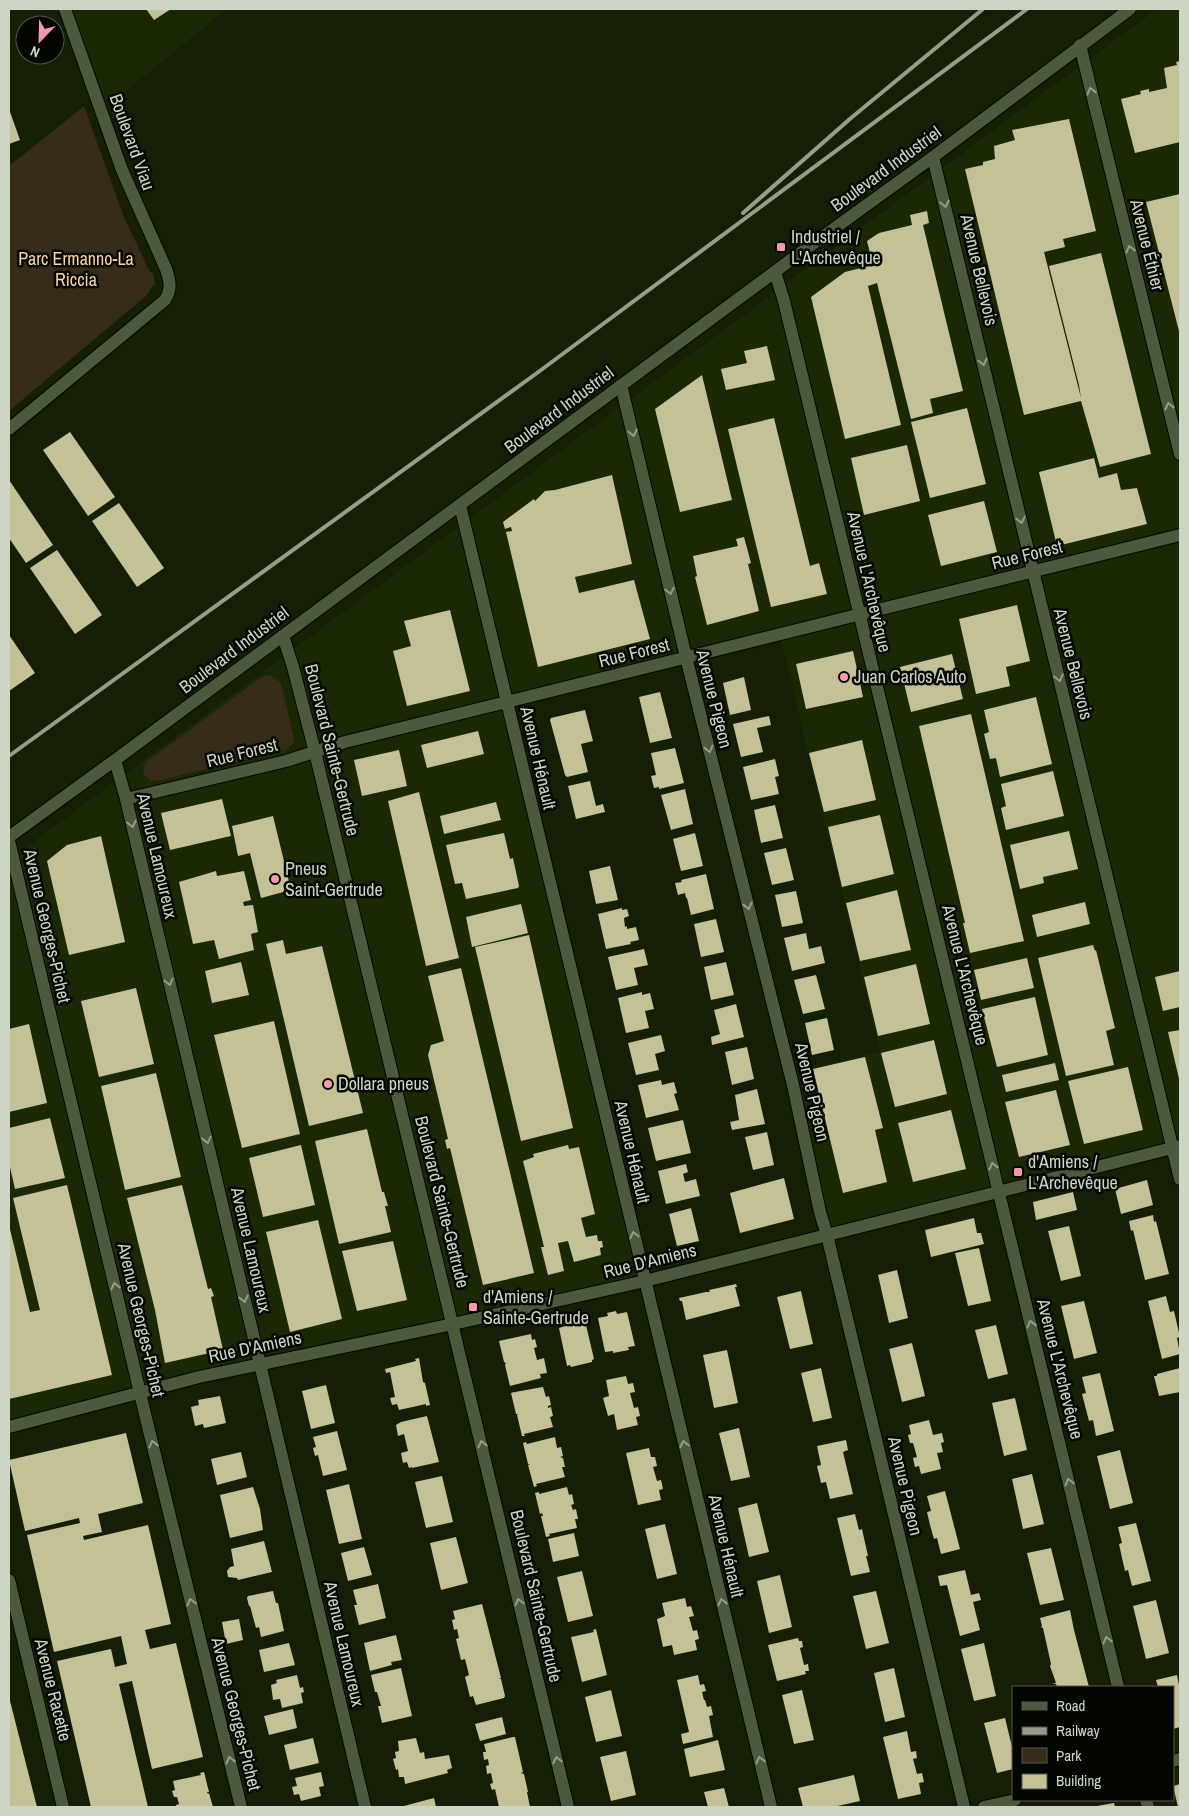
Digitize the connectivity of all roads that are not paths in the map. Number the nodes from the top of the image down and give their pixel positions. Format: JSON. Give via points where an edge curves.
{"nodes":[{"id":1,"x":66,"y":9,"type":"edge"},
{"id":2,"x":1130,"y":9,"type":"edge"},
{"id":3,"x":1080,"y":46,"type":"junction"},
{"id":4,"x":934,"y":157,"type":"junction"},
{"id":5,"x":775,"y":272,"type":"junction"},
{"id":6,"x":621,"y":386,"type":"junction"},
{"id":7,"x":9,"y":429,"type":"edge"},
{"id":8,"x":1180,"y":454,"type":"edge"},
{"id":9,"x":460,"y":506,"type":"junction"},
{"id":10,"x":1180,"y":534,"type":"edge"},
{"id":11,"x":1033,"y":572,"type":"junction"},
{"id":12,"x":859,"y":616,"type":"junction"},
{"id":13,"x":283,"y":636,"type":"junction"},
{"id":14,"x":686,"y":657,"type":"junction"},
{"id":15,"x":507,"y":703,"type":"junction"},
{"id":16,"x":315,"y":752,"type":"junction"},
{"id":17,"x":115,"y":760,"type":"junction"},
{"id":18,"x":126,"y":799,"type":"junction"},
{"id":19,"x":9,"y":839,"type":"edge"},
{"id":20,"x":1176,"y":1146,"type":"edge"},
{"id":21,"x":1180,"y":1179,"type":"edge"},
{"id":22,"x":1000,"y":1192,"type":"junction"},
{"id":23,"x":828,"y":1235,"type":"junction"},
{"id":24,"x":645,"y":1281,"type":"junction"},
{"id":25,"x":453,"y":1324,"type":"junction"},
{"id":26,"x":259,"y":1364,"type":"junction"},
{"id":27,"x":141,"y":1393,"type":"junction"},
{"id":28,"x":9,"y":1426,"type":"edge"},
{"id":29,"x":9,"y":1580,"type":"edge"},
{"id":30,"x":1118,"y":1686,"type":"edge"},
{"id":31,"x":1012,"y":1801,"type":"edge"},
{"id":32,"x":63,"y":1807,"type":"edge"},
{"id":33,"x":241,"y":1807,"type":"edge"},
{"id":34,"x":365,"y":1807,"type":"edge"},
{"id":35,"x":568,"y":1807,"type":"edge"},
{"id":36,"x":771,"y":1807,"type":"edge"},
{"id":37,"x":964,"y":1807,"type":"edge"},
{"id":38,"x":984,"y":1807,"type":"edge"}],
"edges":[{"from":1,"to":7,"type":"street","name":"Boulevard Viau","via":[[122,170],[170,286],[165,300]]},
{"from":2,"to":3,"type":"street","name":"Boulevard Industriel"},
{"from":3,"to":4,"type":"street","name":"Boulevard Industriel"},
{"from":8,"to":3,"type":"street","name":"Avenue Éthier","one_way":true},
{"from":4,"to":5,"type":"street","name":"Boulevard Industriel"},
{"from":4,"to":11,"type":"street","name":"Avenue Bellevois","one_way":true},
{"from":5,"to":6,"type":"street","name":"Boulevard Industriel"},
{"from":5,"to":12,"type":"street","name":"Avenue L'Archevêque"},
{"from":6,"to":9,"type":"street","name":"Boulevard Industriel"},
{"from":6,"to":14,"type":"street","name":"Avenue Pigeon","one_way":true},
{"from":9,"to":13,"type":"street","name":"Boulevard Industriel"},
{"from":9,"to":15,"type":"street","name":"Avenue Hénault"},
{"from":10,"to":11,"type":"street","name":"Rue Forest"},
{"from":11,"to":12,"type":"street","name":"Rue Forest"},
{"from":11,"to":20,"type":"street","name":"Avenue Bellevois","one_way":true},
{"from":12,"to":14,"type":"street","name":"Rue Forest"},
{"from":22,"to":12,"type":"street","name":"Avenue L'Archevêque","one_way":true},
{"from":13,"to":16,"type":"street","name":"Boulevard Sainte-Gertrude"},
{"from":13,"to":17,"type":"street","name":"Boulevard Industriel"},
{"from":14,"to":15,"type":"street","name":"Rue Forest"},
{"from":14,"to":23,"type":"street","name":"Avenue Pigeon","one_way":true},
{"from":15,"to":16,"type":"street","name":"Rue Forest"},
{"from":24,"to":15,"type":"street","name":"Avenue Hénault","one_way":true},
{"from":16,"to":18,"type":"street","name":"Rue Forest"},
{"from":16,"to":25,"type":"street","name":"Boulevard Sainte-Gertrude"},
{"from":17,"to":18,"type":"street","name":"Avenue Lamoureux"},
{"from":17,"to":19,"type":"street","name":"Boulevard Industriel"},
{"from":18,"to":26,"type":"street","name":"Avenue Lamoureux","one_way":true},
{"from":27,"to":19,"type":"street","name":"Avenue Georges-Pichet","one_way":true},
{"from":20,"to":21,"type":"street","name":"Avenue Bellevois"},
{"from":20,"to":22,"type":"street","name":"Rue D'Amiens"},
{"from":22,"to":23,"type":"street","name":"Rue D'Amiens"},
{"from":30,"to":22,"type":"street","name":"Avenue L'Archevêque","one_way":true},
{"from":23,"to":24,"type":"street","name":"Rue D'Amiens"},
{"from":23,"to":37,"type":"street","name":"Avenue Pigeon"},
{"from":24,"to":25,"type":"street","name":"Rue D'Amiens"},
{"from":36,"to":24,"type":"street","name":"Avenue Hénault","one_way":true},
{"from":25,"to":26,"type":"street","name":"Rue D'Amiens"},
{"from":35,"to":25,"type":"street","name":"Boulevard Sainte-Gertrude","one_way":true},
{"from":26,"to":27,"type":"street","name":"Rue D'Amiens"},
{"from":26,"to":34,"type":"street","name":"Avenue Lamoureux"},
{"from":27,"to":28,"type":"street","name":"Rue D'Amiens"},
{"from":33,"to":27,"type":"street","name":"Avenue Georges-Pichet","one_way":true},
{"from":29,"to":32,"type":"street","name":"Avenue Racette"},
{"from":31,"to":38,"type":"street"}]}
